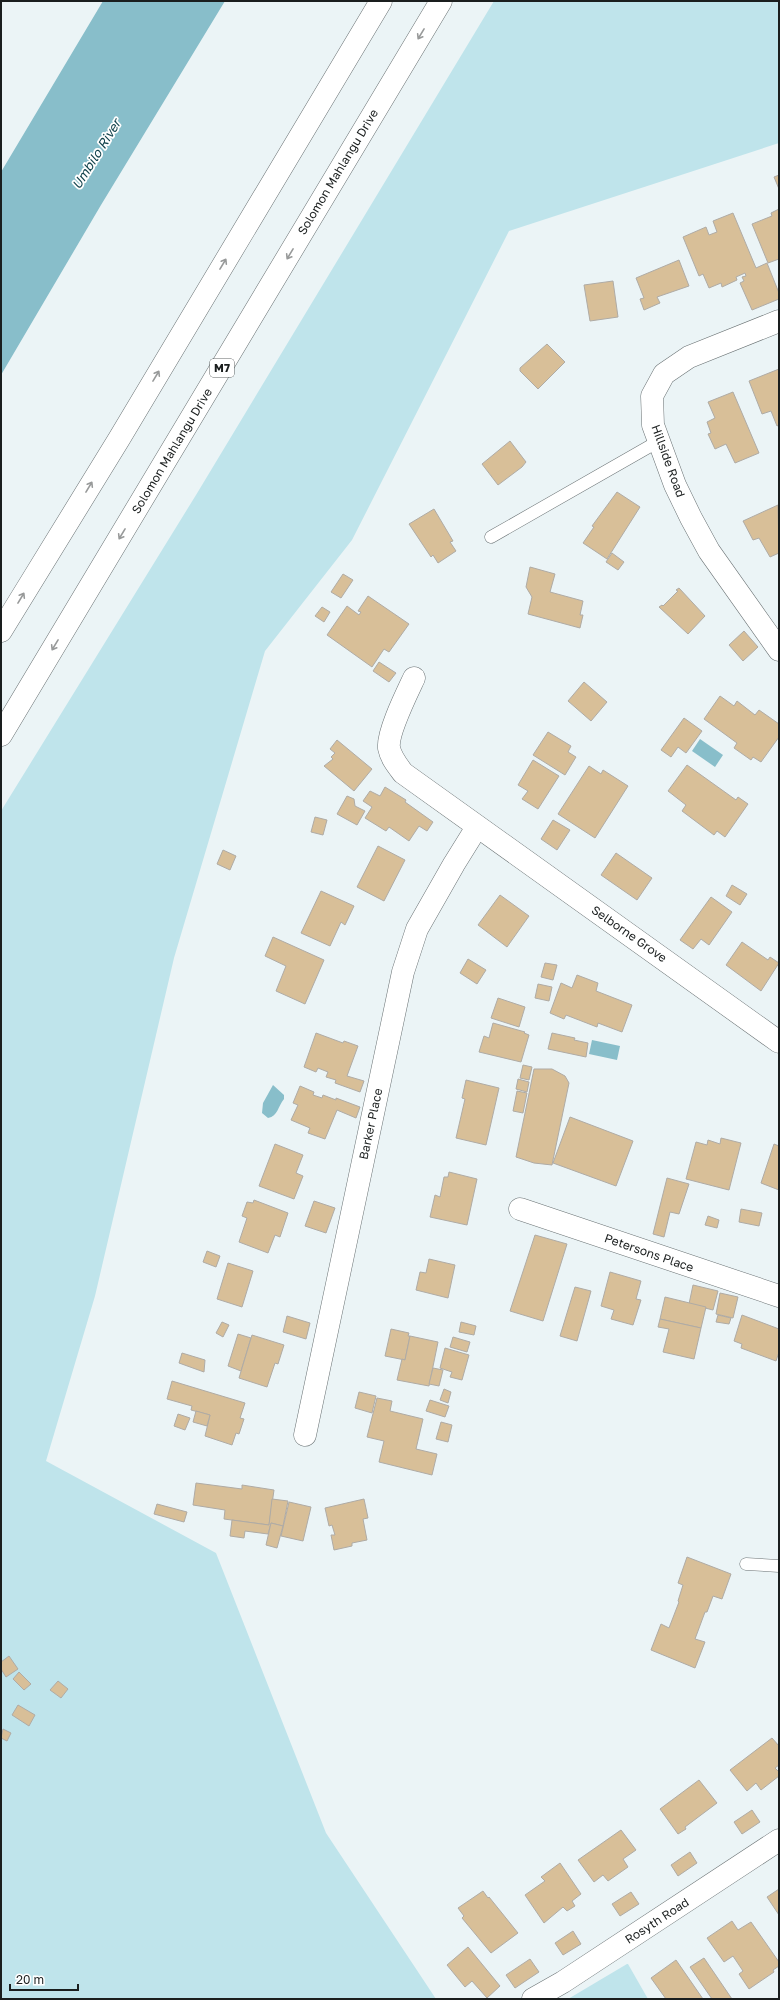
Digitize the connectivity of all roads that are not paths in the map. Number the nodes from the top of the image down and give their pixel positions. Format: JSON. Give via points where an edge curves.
{"nodes":[{"id":1,"x":381,"y":1,"type":"edge"},
{"id":2,"x":441,"y":1,"type":"edge"},
{"id":3,"x":779,"y":321,"type":"edge"},
{"id":4,"x":659,"y":441,"type":"junction"},
{"id":5,"x":491,"y":537,"type":"dead end"},
{"id":6,"x":1,"y":631,"type":"edge"},
{"id":7,"x":779,"y":650,"type":"edge"},
{"id":8,"x":414,"y":678,"type":"dead end"},
{"id":9,"x":1,"y":734,"type":"edge"},
{"id":10,"x":477,"y":827,"type":"junction"},
{"id":11,"x":779,"y":1042,"type":"edge"},
{"id":12,"x":520,"y":1209,"type":"dead end"},
{"id":13,"x":779,"y":1296,"type":"edge"},
{"id":14,"x":305,"y":1436,"type":"dead end"},
{"id":15,"x":746,"y":1564,"type":"dead end"},
{"id":16,"x":779,"y":1566,"type":"edge"},
{"id":17,"x":779,"y":1840,"type":"edge"},
{"id":18,"x":533,"y":1999,"type":"edge"}],
"edges":[{"from":6,"to":1,"type":"main road","one_way":true},
{"from":2,"to":9,"type":"main road","name":"Solomon Mahlangu Drive","number":"M7","one_way":true},
{"from":3,"to":4,"type":"main road","name":"Hillside Road","via":[[689,357],[664,374],[652,396],[653,425]]},
{"from":4,"to":5,"type":"lane"},
{"from":4,"to":7,"type":"main road","name":"Hillside Road","via":[[691,518],[709,551]]},
{"from":8,"to":10,"type":"main road","name":"Selborne Grove","via":[[392,730],[389,748],[394,762],[403,772]]},
{"from":10,"to":11,"type":"main road","name":"Selborne Grove"},
{"from":10,"to":14,"type":"main road","name":"Barker Place","via":[[417,929],[403,972]]},
{"from":12,"to":13,"type":"main road","name":"Petersons Place"},
{"from":15,"to":16,"type":"lane"},
{"from":17,"to":18,"type":"main road","name":"Rosyth Road","via":[[563,1982]]}]}
